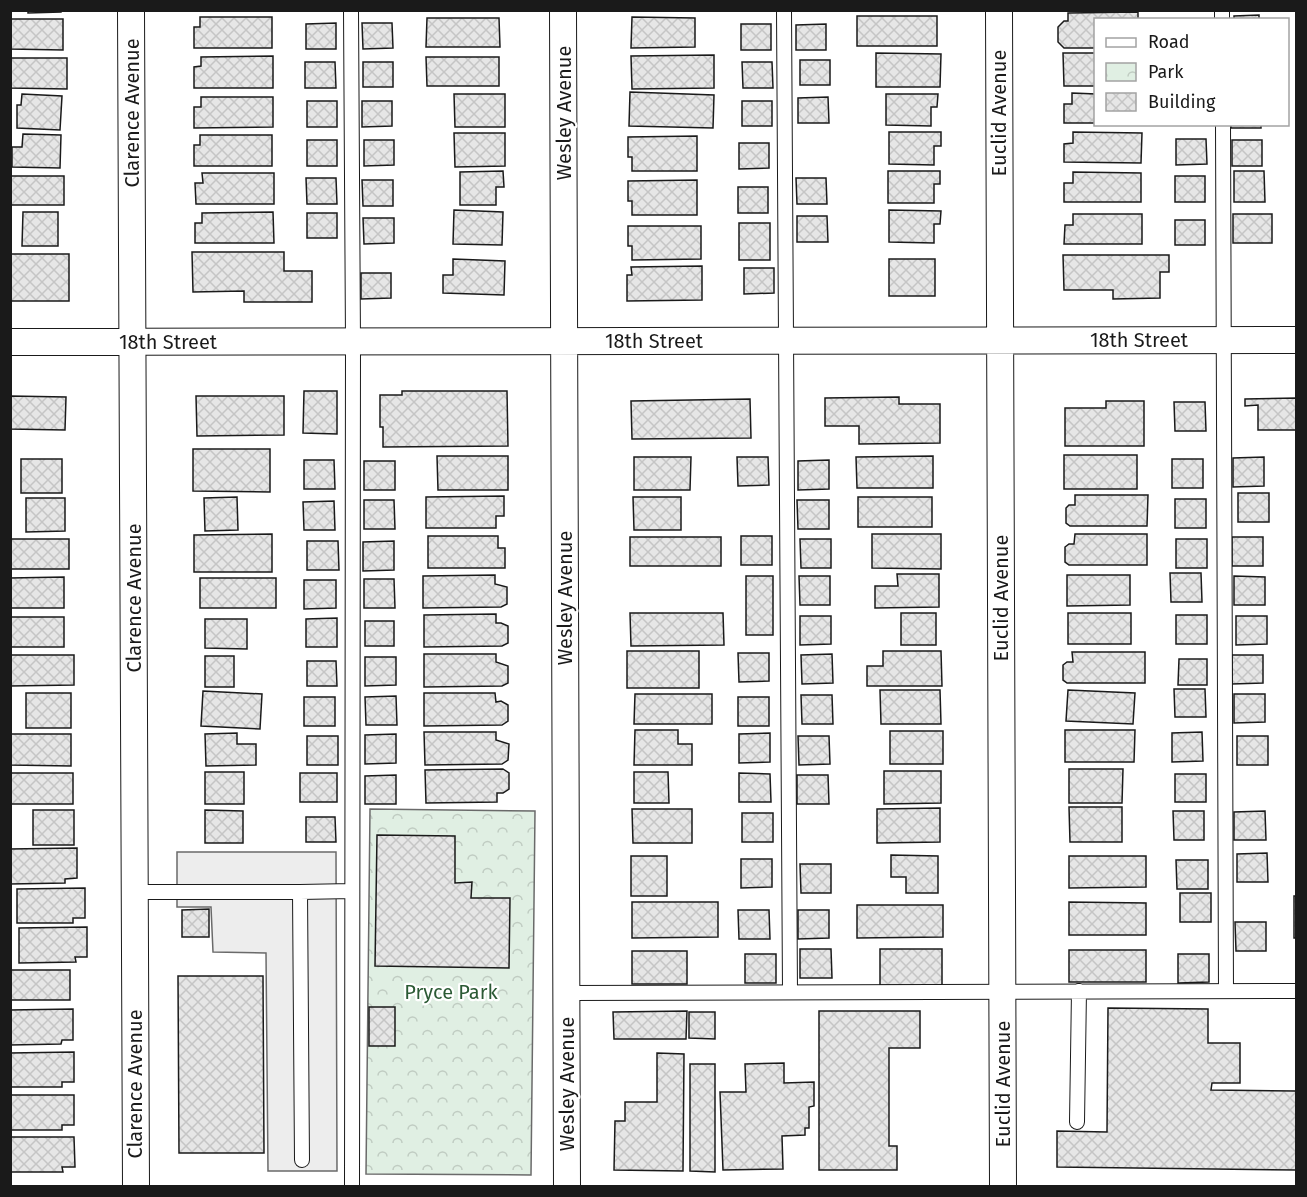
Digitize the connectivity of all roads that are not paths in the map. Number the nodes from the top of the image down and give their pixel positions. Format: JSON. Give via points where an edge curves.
{"nodes":[{"id":1,"x":131,"y":10,"type":"edge"},
{"id":2,"x":351,"y":10,"type":"edge"},
{"id":3,"x":563,"y":10,"type":"edge"},
{"id":4,"x":784,"y":10,"type":"edge"},
{"id":5,"x":999,"y":10,"type":"edge"},
{"id":6,"x":1223,"y":126,"type":"edge"},
{"id":7,"x":1224,"y":340,"type":"junction"},
{"id":8,"x":1296,"y":340,"type":"edge"},
{"id":9,"x":786,"y":341,"type":"junction"},
{"id":10,"x":1000,"y":341,"type":"junction"},
{"id":11,"x":10,"y":342,"type":"edge"},
{"id":12,"x":133,"y":342,"type":"junction"},
{"id":13,"x":353,"y":342,"type":"junction"},
{"id":14,"x":564,"y":342,"type":"junction"},
{"id":15,"x":352,"y":891,"type":"junction"},
{"id":16,"x":135,"y":892,"type":"junction"},
{"id":17,"x":300,"y":892,"type":"junction"},
{"id":18,"x":1003,"y":991,"type":"junction"},
{"id":19,"x":1079,"y":991,"type":"junction"},
{"id":20,"x":1226,"y":991,"type":"junction"},
{"id":21,"x":1296,"y":991,"type":"edge"},
{"id":22,"x":790,"y":992,"type":"junction"},
{"id":23,"x":567,"y":993,"type":"junction"},
{"id":24,"x":1077,"y":1122,"type":"dead end"},
{"id":25,"x":302,"y":1160,"type":"dead end"},
{"id":26,"x":136,"y":1186,"type":"edge"},
{"id":27,"x":352,"y":1186,"type":"edge"},
{"id":28,"x":567,"y":1186,"type":"edge"},
{"id":29,"x":1003,"y":1186,"type":"edge"}],
"edges":[{"from":1,"to":12,"type":"street","name":"Clarence Avenue"},
{"from":2,"to":13,"type":"lane"},
{"from":3,"to":14,"type":"street","name":"Wesley Avenue"},
{"from":4,"to":9,"type":"lane"},
{"from":5,"to":10,"type":"street","name":"Euclid Avenue"},
{"from":6,"to":7,"type":"lane"},
{"from":7,"to":8,"type":"street","name":"18th Street"},
{"from":7,"to":10,"type":"street","name":"18th Street"},
{"from":7,"to":20,"type":"lane"},
{"from":9,"to":10,"type":"street","name":"18th Street"},
{"from":9,"to":14,"type":"street","name":"18th Street"},
{"from":9,"to":22,"type":"lane"},
{"from":10,"to":18,"type":"street","name":"Euclid Avenue"},
{"from":11,"to":12,"type":"street","name":"18th Street"},
{"from":12,"to":13,"type":"street","name":"18th Street"},
{"from":12,"to":16,"type":"street","name":"Clarence Avenue"},
{"from":13,"to":14,"type":"street","name":"18th Street"},
{"from":13,"to":15,"type":"lane"},
{"from":14,"to":23,"type":"street","name":"Wesley Avenue"},
{"from":15,"to":17,"type":"lane"},
{"from":15,"to":27,"type":"lane"},
{"from":16,"to":17,"type":"lane"},
{"from":16,"to":26,"type":"street","name":"Clarence Avenue"},
{"from":17,"to":25,"type":"lane"},
{"from":18,"to":19,"type":"lane"},
{"from":18,"to":22,"type":"lane"},
{"from":18,"to":29,"type":"street","name":"Euclid Avenue"},
{"from":19,"to":20,"type":"lane"},
{"from":19,"to":24,"type":"lane"},
{"from":20,"to":21,"type":"lane"},
{"from":22,"to":23,"type":"lane"},
{"from":23,"to":28,"type":"street","name":"Wesley Avenue"}]}
